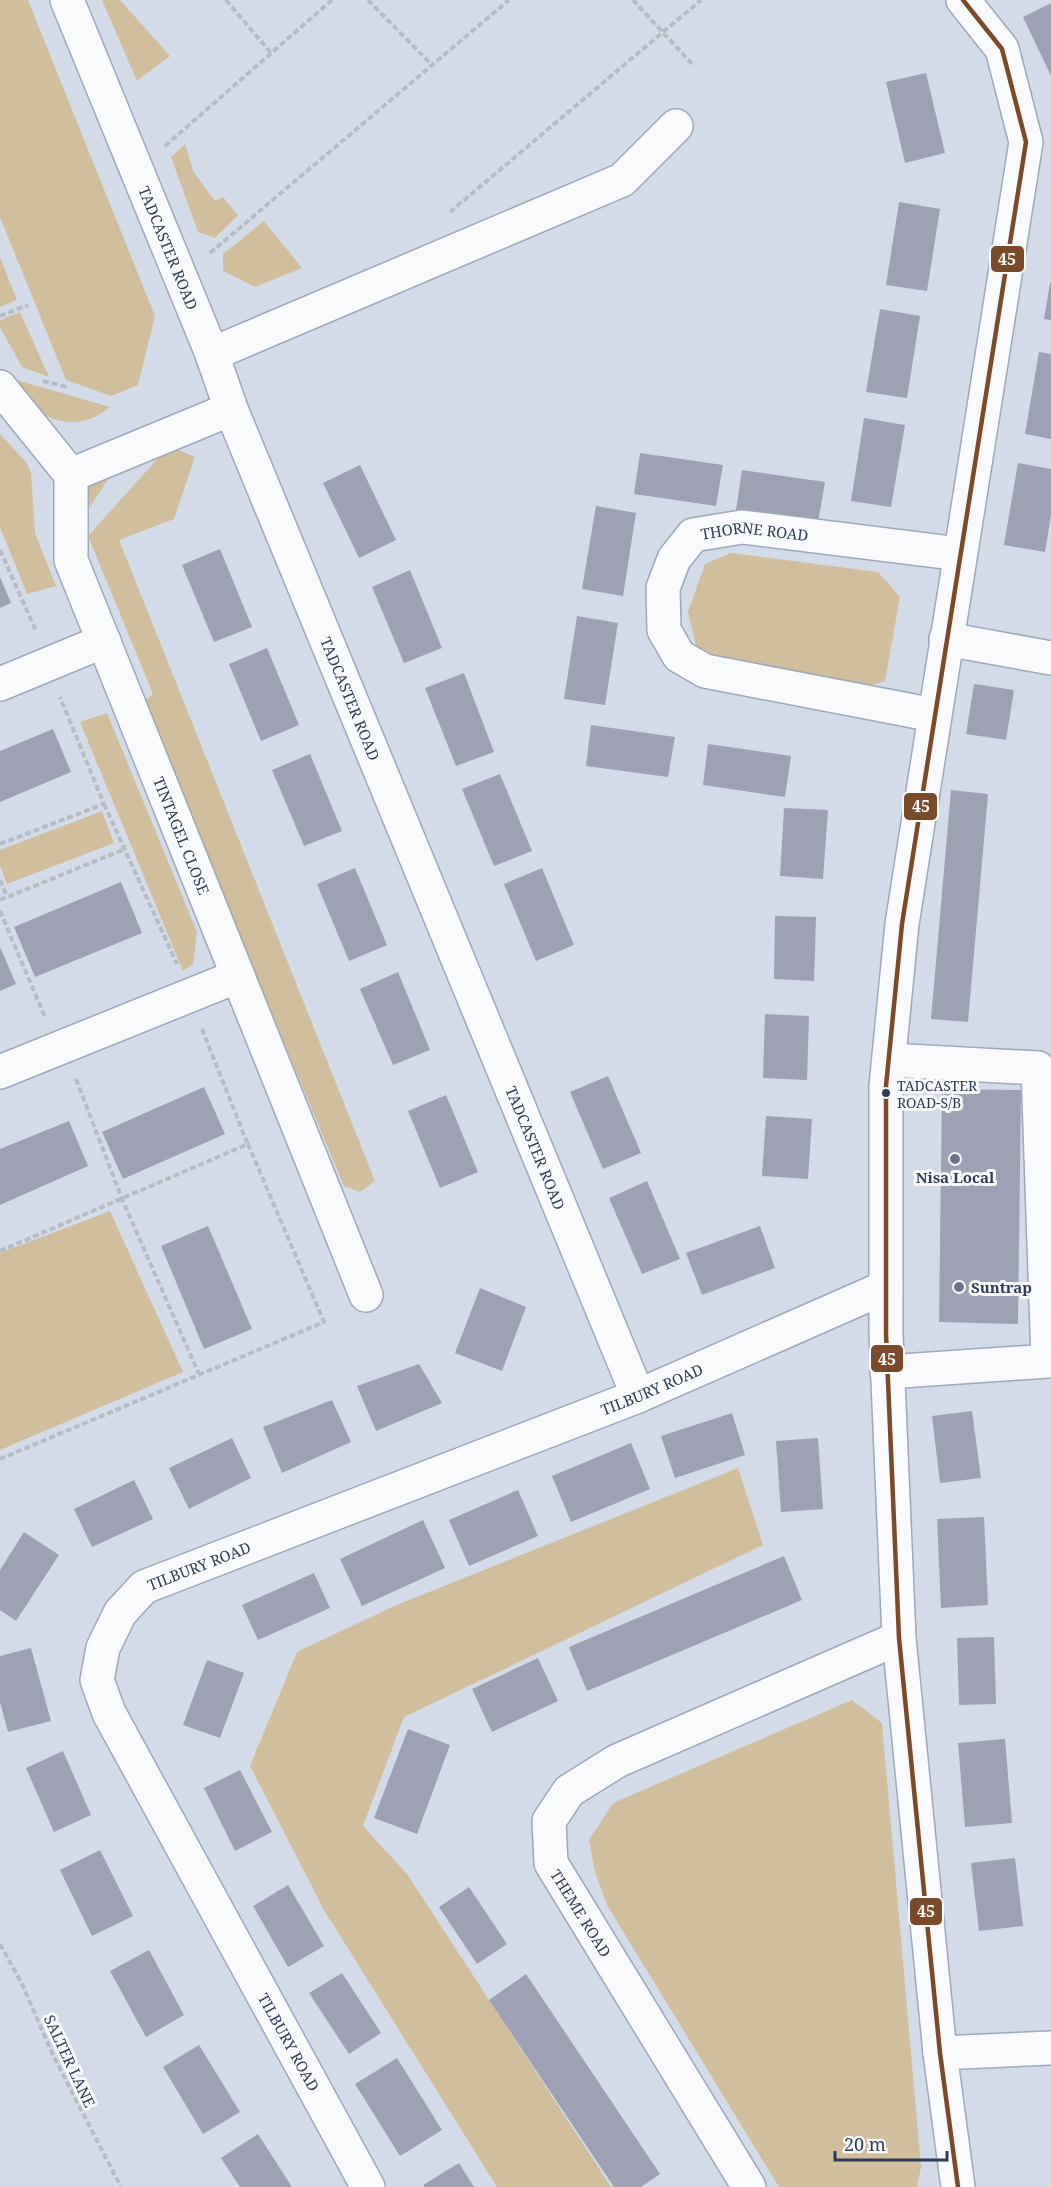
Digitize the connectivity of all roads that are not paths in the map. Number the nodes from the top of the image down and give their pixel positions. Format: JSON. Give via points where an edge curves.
{"nodes":[{"id":1,"x":67,"y":0,"type":"edge"},
{"id":2,"x":963,"y":0,"type":"edge"},
{"id":3,"x":676,"y":126,"type":"dead end"},
{"id":4,"x":212,"y":354,"type":"junction"},
{"id":5,"x":0,"y":387,"type":"edge"},
{"id":6,"x":231,"y":409,"type":"junction"},
{"id":7,"x":71,"y":475,"type":"junction"},
{"id":8,"x":960,"y":554,"type":"junction"},
{"id":9,"x":946,"y":639,"type":"junction"},
{"id":10,"x":104,"y":641,"type":"junction"},
{"id":11,"x":1051,"y":658,"type":"edge"},
{"id":12,"x":0,"y":684,"type":"edge"},
{"id":13,"x":934,"y":715,"type":"junction"},
{"id":14,"x":238,"y":976,"type":"junction"},
{"id":15,"x":889,"y":1060,"type":"junction"},
{"id":16,"x":0,"y":1072,"type":"edge"},
{"id":17,"x":886,"y":1287,"type":"junction"},
{"id":18,"x":366,"y":1295,"type":"dead end"},
{"id":19,"x":887,"y":1372,"type":"junction"},
{"id":20,"x":638,"y":1396,"type":"junction"},
{"id":21,"x":899,"y":1638,"type":"junction"},
{"id":22,"x":1051,"y":2048,"type":"edge"},
{"id":23,"x":940,"y":2054,"type":"junction"},
{"id":24,"x":368,"y":2187,"type":"edge"},
{"id":25,"x":749,"y":2187,"type":"edge"},
{"id":26,"x":958,"y":2187,"type":"edge"}],
"edges":[{"from":1,"to":4,"type":"street","name":"TADCASTER ROAD"},
{"from":2,"to":8,"type":"street","via":[[1002,49],[1026,142]]},
{"from":3,"to":4,"type":"street","via":[[622,180]]},
{"from":4,"to":6,"type":"street","name":"TADCASTER ROAD"},
{"from":5,"to":7,"type":"street"},
{"from":6,"to":7,"type":"street"},
{"from":6,"to":20,"type":"street","name":"TADCASTER ROAD"},
{"from":7,"to":10,"type":"street","name":"TINTAGEL CLOSE","via":[[71,560]]},
{"from":8,"to":9,"type":"street"},
{"from":8,"to":13,"type":"street","name":"THORNE ROAD","via":[[742,527],[693,535],[674,559],[663,588],[664,630],[679,656],[705,671]]},
{"from":9,"to":11,"type":"street"},
{"from":9,"to":13,"type":"street"},
{"from":10,"to":12,"type":"street"},
{"from":10,"to":14,"type":"street","name":"TINTAGEL CLOSE"},
{"from":13,"to":15,"type":"street","via":[[902,924]]},
{"from":14,"to":16,"type":"street"},
{"from":14,"to":18,"type":"street","name":"TINTAGEL CLOSE"},
{"from":15,"to":17,"type":"street"},
{"from":15,"to":19,"type":"street","via":[[1038,1068],[1048,1361]]},
{"from":17,"to":19,"type":"street"},
{"from":17,"to":20,"type":"street","name":"TILBURY ROAD"},
{"from":19,"to":21,"type":"street"},
{"from":20,"to":24,"type":"street","name":"TILBURY ROAD","via":[[144,1587],[120,1613],[103,1648],[98,1680],[109,1713]]},
{"from":21,"to":23,"type":"street"},
{"from":21,"to":25,"type":"street","name":"THEME ROAD","via":[[617,1761],[569,1791],[549,1821],[551,1863]]},
{"from":22,"to":23,"type":"street"},
{"from":23,"to":26,"type":"street"}]}
